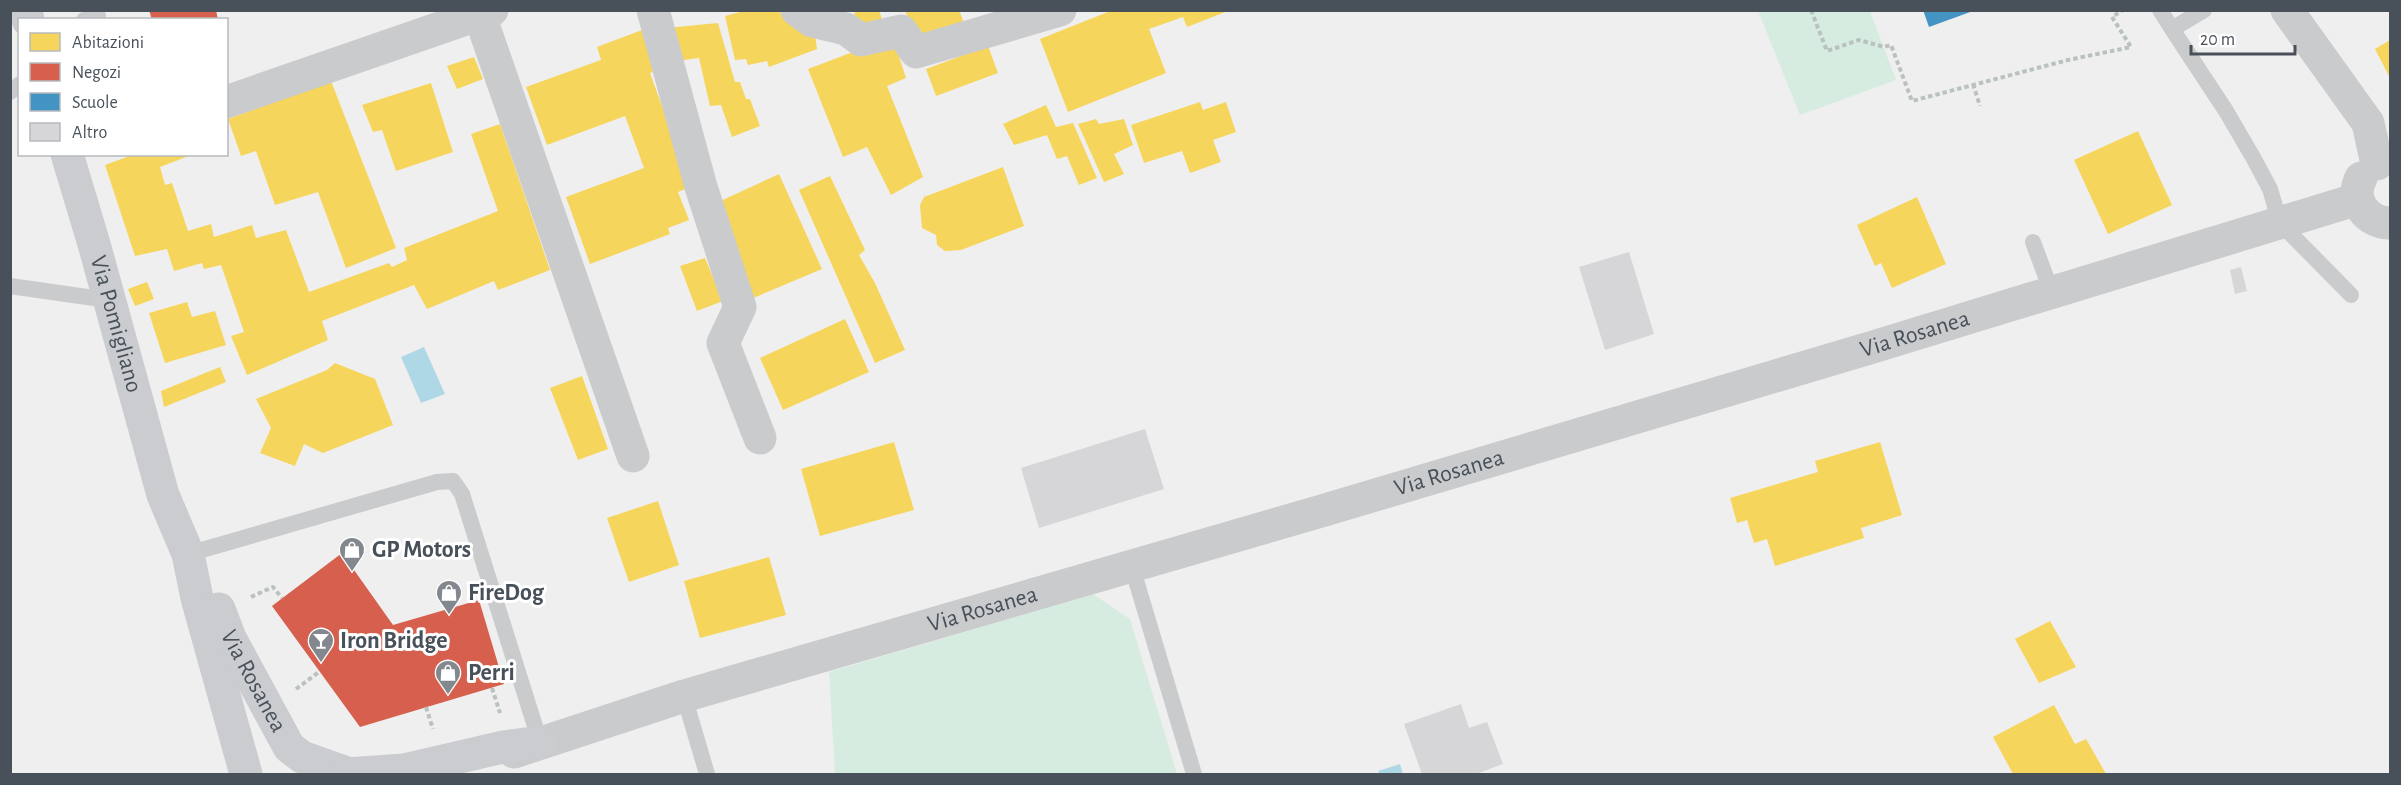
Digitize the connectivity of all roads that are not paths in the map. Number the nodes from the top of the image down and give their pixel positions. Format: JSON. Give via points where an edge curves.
{"nodes":[{"id":1,"x":653,"y":10,"type":"edge"},
{"id":2,"x":797,"y":10,"type":"edge"},
{"id":3,"x":1060,"y":10,"type":"edge"},
{"id":4,"x":2160,"y":10,"type":"edge"},
{"id":5,"x":2204,"y":10,"type":"edge"},
{"id":6,"x":2287,"y":10,"type":"edge"},
{"id":7,"x":486,"y":13,"type":"edge"},
{"id":8,"x":847,"y":20,"type":"edge"},
{"id":9,"x":2172,"y":30,"type":"junction"},
{"id":10,"x":228,"y":101,"type":"edge"},
{"id":11,"x":68,"y":156,"type":"edge"},
{"id":12,"x":2384,"y":164,"type":"edge"},
{"id":13,"x":2358,"y":199,"type":"junction"},
{"id":14,"x":2280,"y":223,"type":"junction"},
{"id":15,"x":2391,"y":223,"type":"edge"},
{"id":16,"x":2033,"y":242,"type":"dead end"},
{"id":17,"x":10,"y":286,"type":"edge"},
{"id":18,"x":2052,"y":293,"type":"junction"},
{"id":19,"x":2351,"y":295,"type":"dead end"},
{"id":20,"x":108,"y":300,"type":"junction"},
{"id":21,"x":760,"y":438,"type":"dead end"},
{"id":22,"x":633,"y":456,"type":"dead end"},
{"id":23,"x":163,"y":495,"type":"junction"},
{"id":24,"x":188,"y":554,"type":"junction"},
{"id":25,"x":1132,"y":567,"type":"junction"},
{"id":26,"x":684,"y":696,"type":"junction"},
{"id":27,"x":540,"y":742,"type":"junction"},
{"id":28,"x":232,"y":774,"type":"edge"},
{"id":29,"x":246,"y":774,"type":"edge"},
{"id":30,"x":349,"y":774,"type":"edge"},
{"id":31,"x":447,"y":774,"type":"edge"},
{"id":32,"x":707,"y":774,"type":"edge"},
{"id":33,"x":1194,"y":774,"type":"edge"}],
"edges":[{"from":1,"to":21,"type":"street","via":[[701,188],[740,307],[723,343]]},
{"from":2,"to":8,"type":"street","via":[[812,21]]},
{"from":3,"to":8,"type":"street","via":[[916,52],[901,31],[861,40]]},
{"from":4,"to":9,"type":"lane"},
{"from":5,"to":9,"type":"lane"},
{"from":6,"to":12,"type":"street","via":[[2368,123]]},
{"from":7,"to":10,"type":"street"},
{"from":7,"to":22,"type":"street"},
{"from":9,"to":14,"type":"lane","via":[[2254,159],[2270,189]]},
{"from":11,"to":20,"type":"main road","name":"Via Pomigliano"},
{"from":12,"to":13,"type":"street","via":[[2369,168],[2359,182]]},
{"from":13,"to":14,"type":"street","name":"Via Rosanea"},
{"from":13,"to":15,"type":"street","via":[[2368,216]]},
{"from":14,"to":18,"type":"street","name":"Via Rosanea"},
{"from":14,"to":19,"type":"lane"},
{"from":16,"to":18,"type":"lane"},
{"from":17,"to":20,"type":"lane"},
{"from":18,"to":25,"type":"street","name":"Via Rosanea"},
{"from":20,"to":23,"type":"main road","name":"Via Pomigliano"},
{"from":23,"to":24,"type":"main road","name":"Via Pomigliano"},
{"from":23,"to":28,"type":"main road","name":"Via Pomigliano","via":[[173,570]]},
{"from":24,"to":27,"type":"lane","via":[[437,482],[453,481],[462,494]]},
{"from":24,"to":29,"type":"main road","name":"Via Pomigliano"},
{"from":24,"to":30,"type":"main road","name":"Via Rosanea","via":[[213,594],[230,638],[289,747],[302,757]]},
{"from":25,"to":26,"type":"street","name":"Via Rosanea"},
{"from":25,"to":33,"type":"lane"},
{"from":26,"to":27,"type":"street","name":"Via Rosanea"},
{"from":26,"to":32,"type":"lane"},
{"from":27,"to":30,"type":"main road","name":"Via Rosanea","via":[[404,770]]},
{"from":27,"to":31,"type":"street","name":"Via Rosanea"}]}
